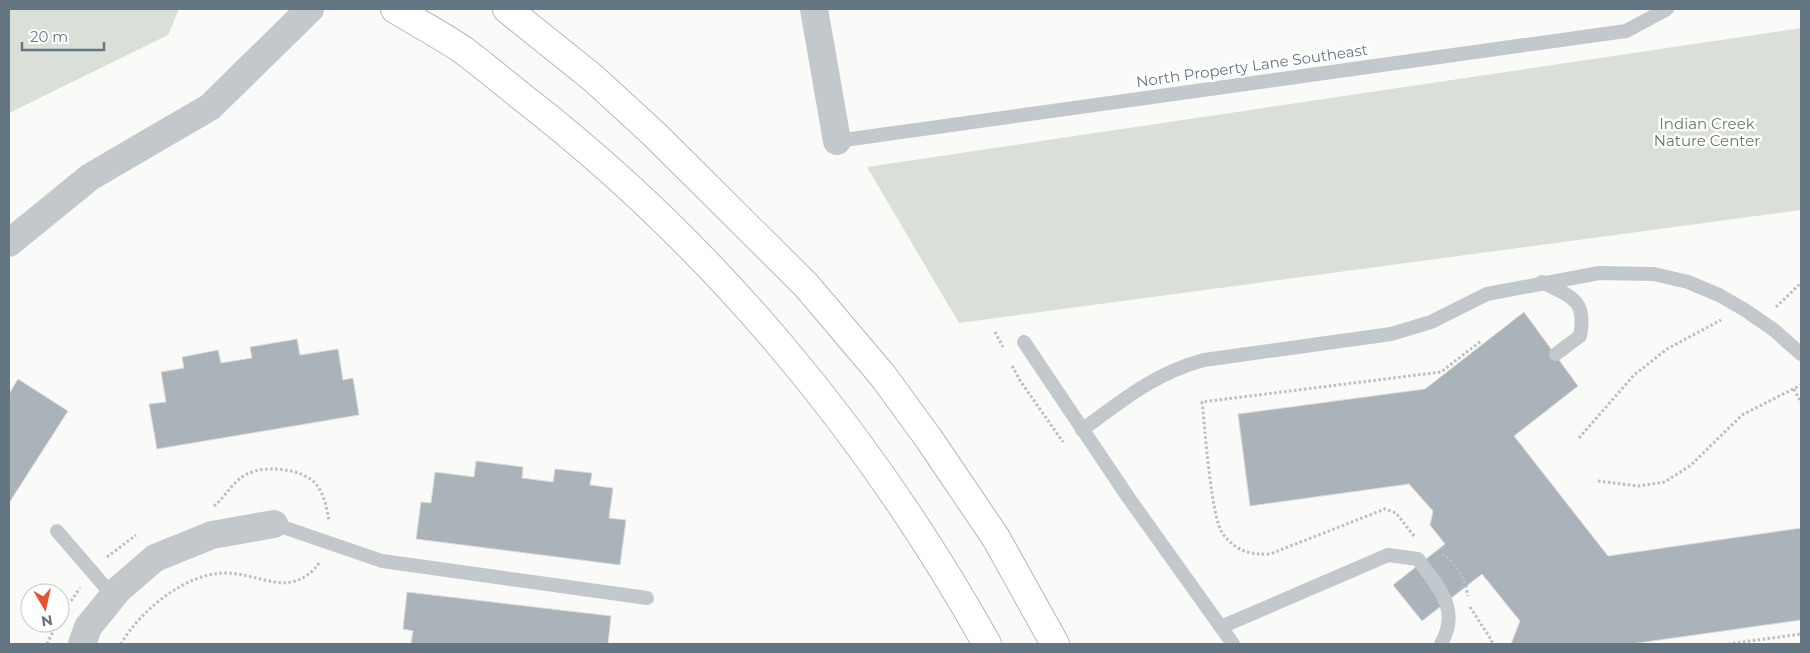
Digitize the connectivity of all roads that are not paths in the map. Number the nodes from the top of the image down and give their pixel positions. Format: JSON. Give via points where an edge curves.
{"nodes":[{"id":1,"x":310,"y":9,"type":"edge"},
{"id":2,"x":395,"y":9,"type":"edge"},
{"id":3,"x":507,"y":9,"type":"edge"},
{"id":4,"x":814,"y":9,"type":"edge"},
{"id":5,"x":1667,"y":9,"type":"edge"},
{"id":6,"x":837,"y":141,"type":"joint"},
{"id":7,"x":9,"y":243,"type":"edge"},
{"id":8,"x":1542,"y":282,"type":"junction"},
{"id":9,"x":1024,"y":342,"type":"dead end"},
{"id":10,"x":1556,"y":354,"type":"dead end"},
{"id":11,"x":1801,"y":354,"type":"edge"},
{"id":12,"x":1082,"y":430,"type":"junction"},
{"id":13,"x":274,"y":524,"type":"joint"},
{"id":14,"x":57,"y":530,"type":"dead end"},
{"id":15,"x":113,"y":596,"type":"junction"},
{"id":16,"x":647,"y":598,"type":"dead end"},
{"id":17,"x":1221,"y":627,"type":"junction"},
{"id":18,"x":82,"y":644,"type":"edge"},
{"id":19,"x":987,"y":644,"type":"edge"},
{"id":20,"x":1054,"y":644,"type":"edge"},
{"id":21,"x":1233,"y":644,"type":"edge"},
{"id":22,"x":1441,"y":644,"type":"edge"}],
"edges":[{"from":1,"to":7,"type":"street","via":[[210,107],[90,177]]},
{"from":2,"to":19,"type":"highway","via":[[462,50],[606,165],[722,280],[831,406],[887,482],[947,574]]},
{"from":3,"to":20,"type":"highway","via":[[593,78],[654,134],[806,284],[883,376],[929,439],[996,538]]},
{"from":4,"to":6,"type":"street"},
{"from":5,"to":6,"type":"lane","name":"North Property Lane Southeast","via":[[1626,30]]},
{"from":8,"to":10,"type":"lane","via":[[1574,299],[1584,317],[1580,336]]},
{"from":8,"to":11,"type":"lane","via":[[1599,273],[1654,274],[1688,282],[1736,304]]},
{"from":8,"to":12,"type":"lane","via":[[1487,294],[1431,322],[1391,334],[1204,360],[1178,367],[1141,387]]},
{"from":9,"to":12,"type":"lane"},
{"from":12,"to":17,"type":"lane"},
{"from":13,"to":15,"type":"street","via":[[212,535],[155,558]]},
{"from":13,"to":16,"type":"lane","via":[[382,561]]},
{"from":14,"to":15,"type":"lane"},
{"from":15,"to":18,"type":"street","via":[[88,627]]},
{"from":17,"to":21,"type":"lane"},
{"from":17,"to":22,"type":"lane","via":[[1388,554],[1418,559],[1447,601],[1448,632]]}]}
